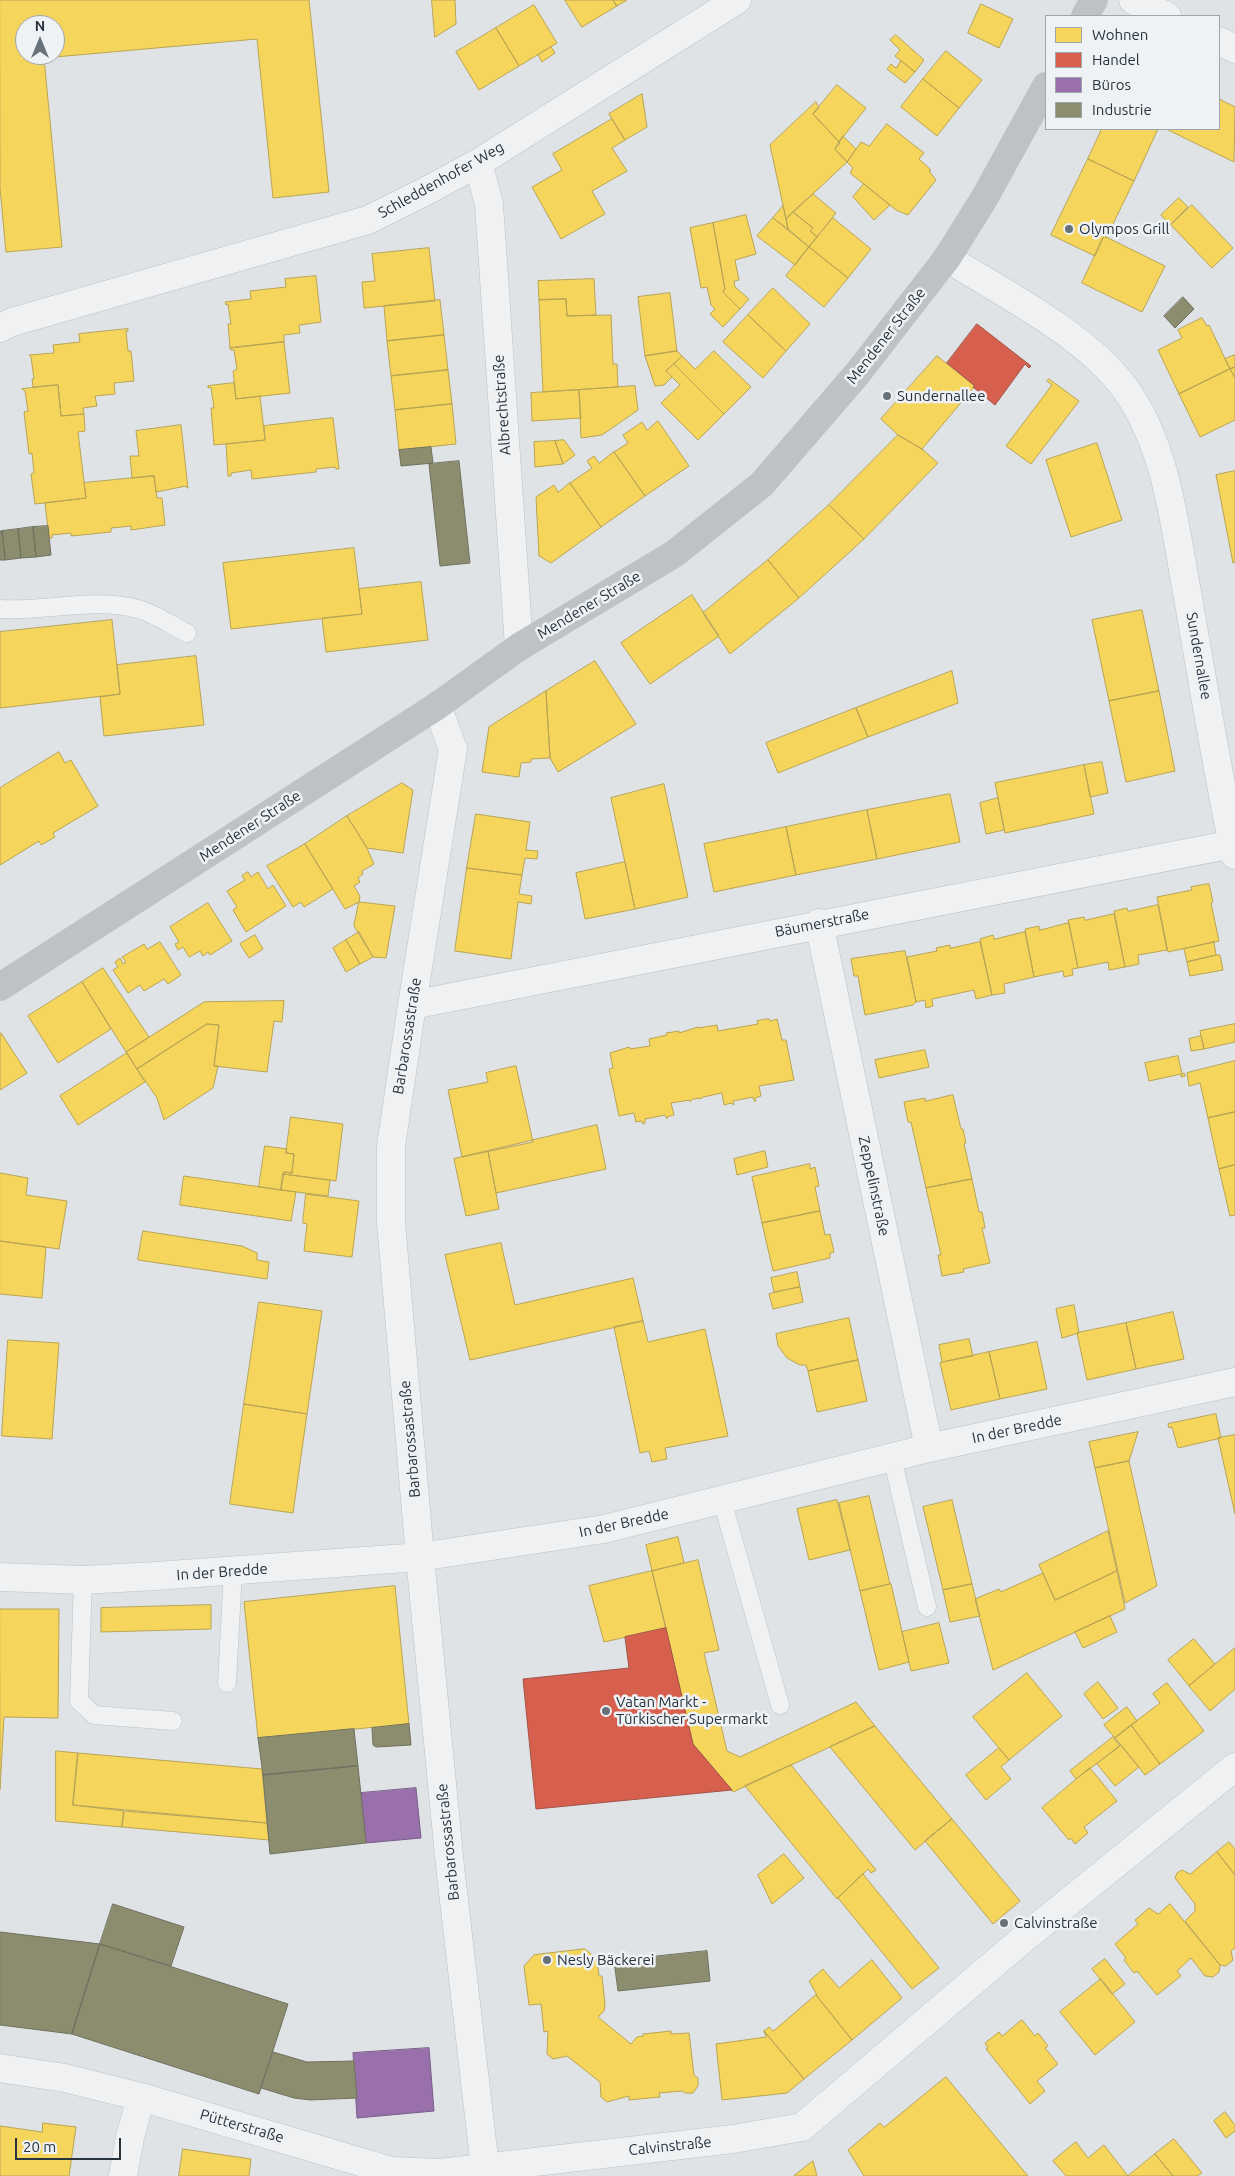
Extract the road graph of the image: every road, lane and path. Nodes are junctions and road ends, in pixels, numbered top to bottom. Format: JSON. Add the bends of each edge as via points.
{"nodes":[{"id":1,"x":738,"y":0,"type":"edge"},
{"id":2,"x":1094,"y":0,"type":"edge"},
{"id":3,"x":1133,"y":0,"type":"edge"},
{"id":4,"x":1086,"y":15,"type":"edge"},
{"id":5,"x":1164,"y":15,"type":"edge"},
{"id":6,"x":1220,"y":42,"type":"edge"},
{"id":7,"x":1235,"y":49,"type":"edge"},
{"id":8,"x":1045,"y":88,"type":"edge"},
{"id":9,"x":478,"y":163,"type":"junction"},
{"id":10,"x":947,"y":258,"type":"junction"},
{"id":11,"x":0,"y":328,"type":"edge"},
{"id":12,"x":0,"y":609,"type":"edge"},
{"id":13,"x":187,"y":633,"type":"dead end"},
{"id":14,"x":519,"y":648,"type":"junction"},
{"id":15,"x":437,"y":706,"type":"junction"},
{"id":16,"x":1234,"y":849,"type":"edge"},
{"id":17,"x":819,"y":924,"type":"junction"},
{"id":18,"x":0,"y":987,"type":"edge"},
{"id":19,"x":412,"y":1005,"type":"junction"},
{"id":20,"x":1235,"y":1382,"type":"edge"},
{"id":21,"x":929,"y":1448,"type":"junction"},
{"id":22,"x":892,"y":1457,"type":"junction"},
{"id":23,"x":722,"y":1500,"type":"junction"},
{"id":24,"x":420,"y":1556,"type":"junction"},
{"id":25,"x":233,"y":1571,"type":"junction"},
{"id":26,"x":0,"y":1577,"type":"edge"},
{"id":27,"x":83,"y":1580,"type":"junction"},
{"id":28,"x":927,"y":1608,"type":"dead end"},
{"id":29,"x":227,"y":1683,"type":"dead end"},
{"id":30,"x":780,"y":1705,"type":"dead end"},
{"id":31,"x":173,"y":1721,"type":"dead end"},
{"id":32,"x":1235,"y":1767,"type":"edge"},
{"id":33,"x":0,"y":2068,"type":"edge"},
{"id":34,"x":141,"y":2097,"type":"junction"},
{"id":35,"x":485,"y":2172,"type":"edge"},
{"id":36,"x":123,"y":2176,"type":"edge"}],
"edges":[{"from":1,"to":9,"type":"street","name":"Schleddenhofer Weg"},
{"from":2,"to":4,"type":"main road"},
{"from":3,"to":5,"type":"street"},
{"from":6,"to":7,"type":"street"},
{"from":8,"to":10,"type":"main road","name":"Mendener Straße"},
{"from":9,"to":11,"type":"street","name":"Schleddenhofer Weg","via":[[368,220],[159,278]]},
{"from":9,"to":14,"type":"street","name":"Albrechtstraße","via":[[489,204]]},
{"from":10,"to":14,"type":"main road","name":"Mendener Straße","via":[[857,374],[762,484],[674,554]]},
{"from":10,"to":16,"type":"street","name":"Sundernallee","via":[[1046,318],[1100,360],[1126,389],[1151,432],[1172,511]]},
{"from":12,"to":13,"type":"lane","via":[[95,603],[140,609]]},
{"from":14,"to":15,"type":"main road","name":"Mendener Straße"},
{"from":15,"to":18,"type":"main road","name":"Mendener Straße"},
{"from":15,"to":19,"type":"street","name":"Barbarossastraße","via":[[453,749]]},
{"from":16,"to":17,"type":"street","name":"Bäumerstraße"},
{"from":17,"to":19,"type":"street","name":"Bäumerstraße"},
{"from":17,"to":21,"type":"street","name":"Zeppelinstraße"},
{"from":19,"to":24,"type":"street","name":"Barbarossastraße","via":[[391,1146],[391,1223]]},
{"from":20,"to":21,"type":"street","name":"In der Bredde"},
{"from":21,"to":22,"type":"street","name":"In der Bredde"},
{"from":22,"to":23,"type":"street","name":"In der Bredde"},
{"from":22,"to":28,"type":"lane"},
{"from":23,"to":24,"type":"street","name":"In der Bredde","via":[[604,1529]]},
{"from":23,"to":30,"type":"lane"},
{"from":24,"to":25,"type":"street","name":"In der Bredde"},
{"from":24,"to":35,"type":"street","name":"Barbarossastraße","via":[[450,1866]]},
{"from":25,"to":27,"type":"street","name":"In der Bredde"},
{"from":25,"to":29,"type":"lane"},
{"from":26,"to":27,"type":"street","name":"In der Bredde"},
{"from":27,"to":31,"type":"lane","via":[[79,1701],[94,1715]]},
{"from":32,"to":35,"type":"street","name":"Calvinstraße","via":[[1029,1934],[802,2127]]},
{"from":33,"to":34,"type":"street","name":"Pütterstraße","via":[[65,2078]]},
{"from":34,"to":35,"type":"street","name":"Pütterstraße","via":[[391,2171]]},
{"from":34,"to":36,"type":"street"}]}
